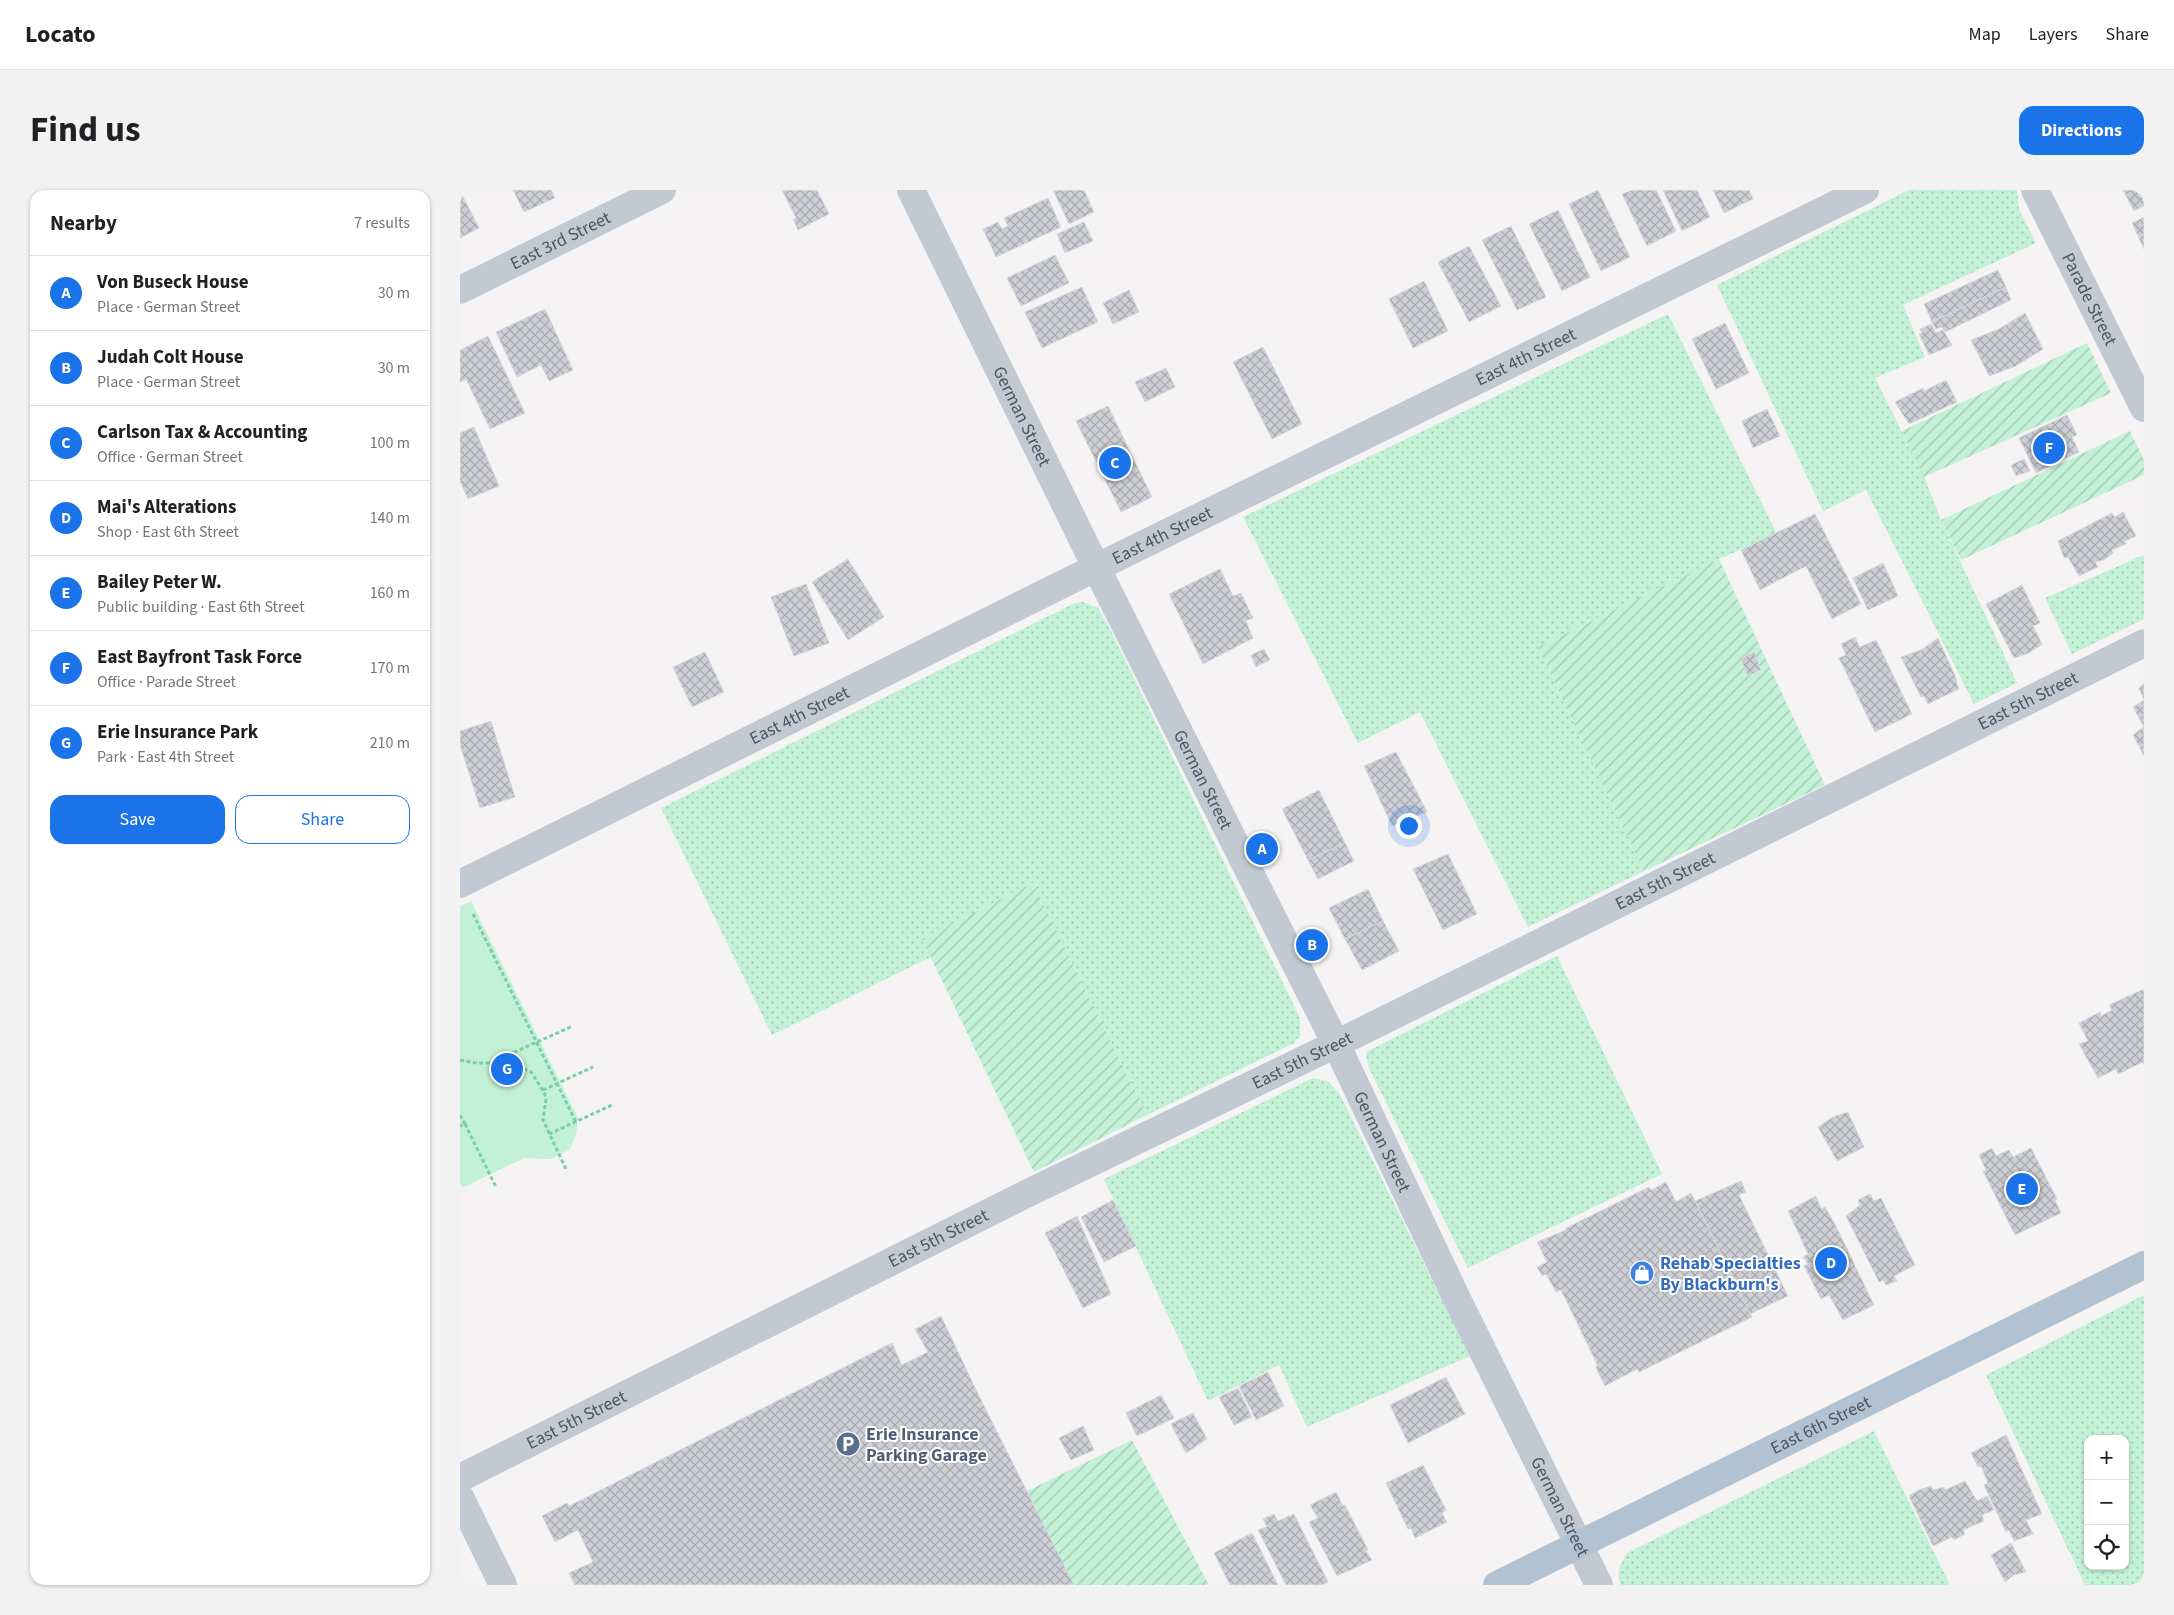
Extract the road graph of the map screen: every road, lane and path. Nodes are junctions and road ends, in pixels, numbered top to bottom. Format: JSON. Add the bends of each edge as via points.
{"nodes":[{"id":1,"x":662,"y":190,"type":"edge"},
{"id":2,"x":910,"y":190,"type":"edge"},
{"id":3,"x":1865,"y":190,"type":"edge"},
{"id":4,"x":2035,"y":190,"type":"edge"},
{"id":5,"x":460,"y":290,"type":"edge"},
{"id":6,"x":2144,"y":408,"type":"edge"},
{"id":7,"x":1096,"y":567,"type":"junction"},
{"id":8,"x":2144,"y":643,"type":"edge"},
{"id":9,"x":460,"y":884,"type":"edge"},
{"id":10,"x":474,"y":914,"type":"dead end"},
{"id":11,"x":573,"y":1026,"type":"dead end"},
{"id":12,"x":536,"y":1042,"type":"junction"},
{"id":13,"x":1336,"y":1044,"type":"junction"},
{"id":14,"x":460,"y":1060,"type":"edge"},
{"id":15,"x":487,"y":1064,"type":"junction"},
{"id":16,"x":593,"y":1067,"type":"dead end"},
{"id":17,"x":558,"y":1083,"type":"junction"},
{"id":18,"x":543,"y":1090,"type":"junction"},
{"id":19,"x":612,"y":1105,"type":"dead end"},
{"id":20,"x":460,"y":1115,"type":"edge"},
{"id":21,"x":576,"y":1122,"type":"junction"},
{"id":22,"x":465,"y":1124,"type":"junction"},
{"id":23,"x":460,"y":1126,"type":"edge"},
{"id":24,"x":550,"y":1134,"type":"junction"},
{"id":25,"x":566,"y":1169,"type":"dead end"},
{"id":26,"x":496,"y":1187,"type":"dead end"},
{"id":27,"x":2144,"y":1265,"type":"edge"},
{"id":28,"x":460,"y":1478,"type":"edge"},
{"id":29,"x":460,"y":1497,"type":"edge"},
{"id":30,"x":1579,"y":1544,"type":"junction"},
{"id":31,"x":504,"y":1585,"type":"edge"},
{"id":32,"x":1498,"y":1585,"type":"edge"},
{"id":33,"x":1599,"y":1585,"type":"edge"}],
"edges":[{"from":1,"to":5,"type":"street","name":"East 3rd Street"},
{"from":2,"to":7,"type":"street","name":"German Street"},
{"from":3,"to":7,"type":"street","name":"East 4th Street"},
{"from":4,"to":6,"type":"street","name":"Parade Street"},
{"from":7,"to":9,"type":"street","name":"East 4th Street"},
{"from":7,"to":13,"type":"street","name":"German Street"},
{"from":8,"to":13,"type":"street","name":"East 5th Street"},
{"from":10,"to":12,"type":"path"},
{"from":11,"to":12,"type":"path"},
{"from":12,"to":15,"type":"path"},
{"from":12,"to":17,"type":"path"},
{"from":13,"to":28,"type":"street","name":"East 5th Street","via":[[1022,1196]]},
{"from":13,"to":30,"type":"street","name":"German Street","via":[[1459,1303]]},
{"from":14,"to":15,"type":"path"},
{"from":15,"to":18,"type":"path","via":[[519,1065],[536,1077]]},
{"from":16,"to":17,"type":"path"},
{"from":17,"to":18,"type":"path"},
{"from":17,"to":21,"type":"path"},
{"from":18,"to":24,"type":"path","via":[[546,1099],[543,1120]]},
{"from":19,"to":21,"type":"path"},
{"from":20,"to":22,"type":"path"},
{"from":21,"to":24,"type":"path"},
{"from":22,"to":23,"type":"path"},
{"from":22,"to":26,"type":"path"},
{"from":24,"to":25,"type":"path"},
{"from":27,"to":30,"type":"main road","name":"East 6th Street"},
{"from":29,"to":31,"type":"street"},
{"from":30,"to":32,"type":"main road","name":"East 6th Street"},
{"from":30,"to":33,"type":"street","name":"German Street"}]}
